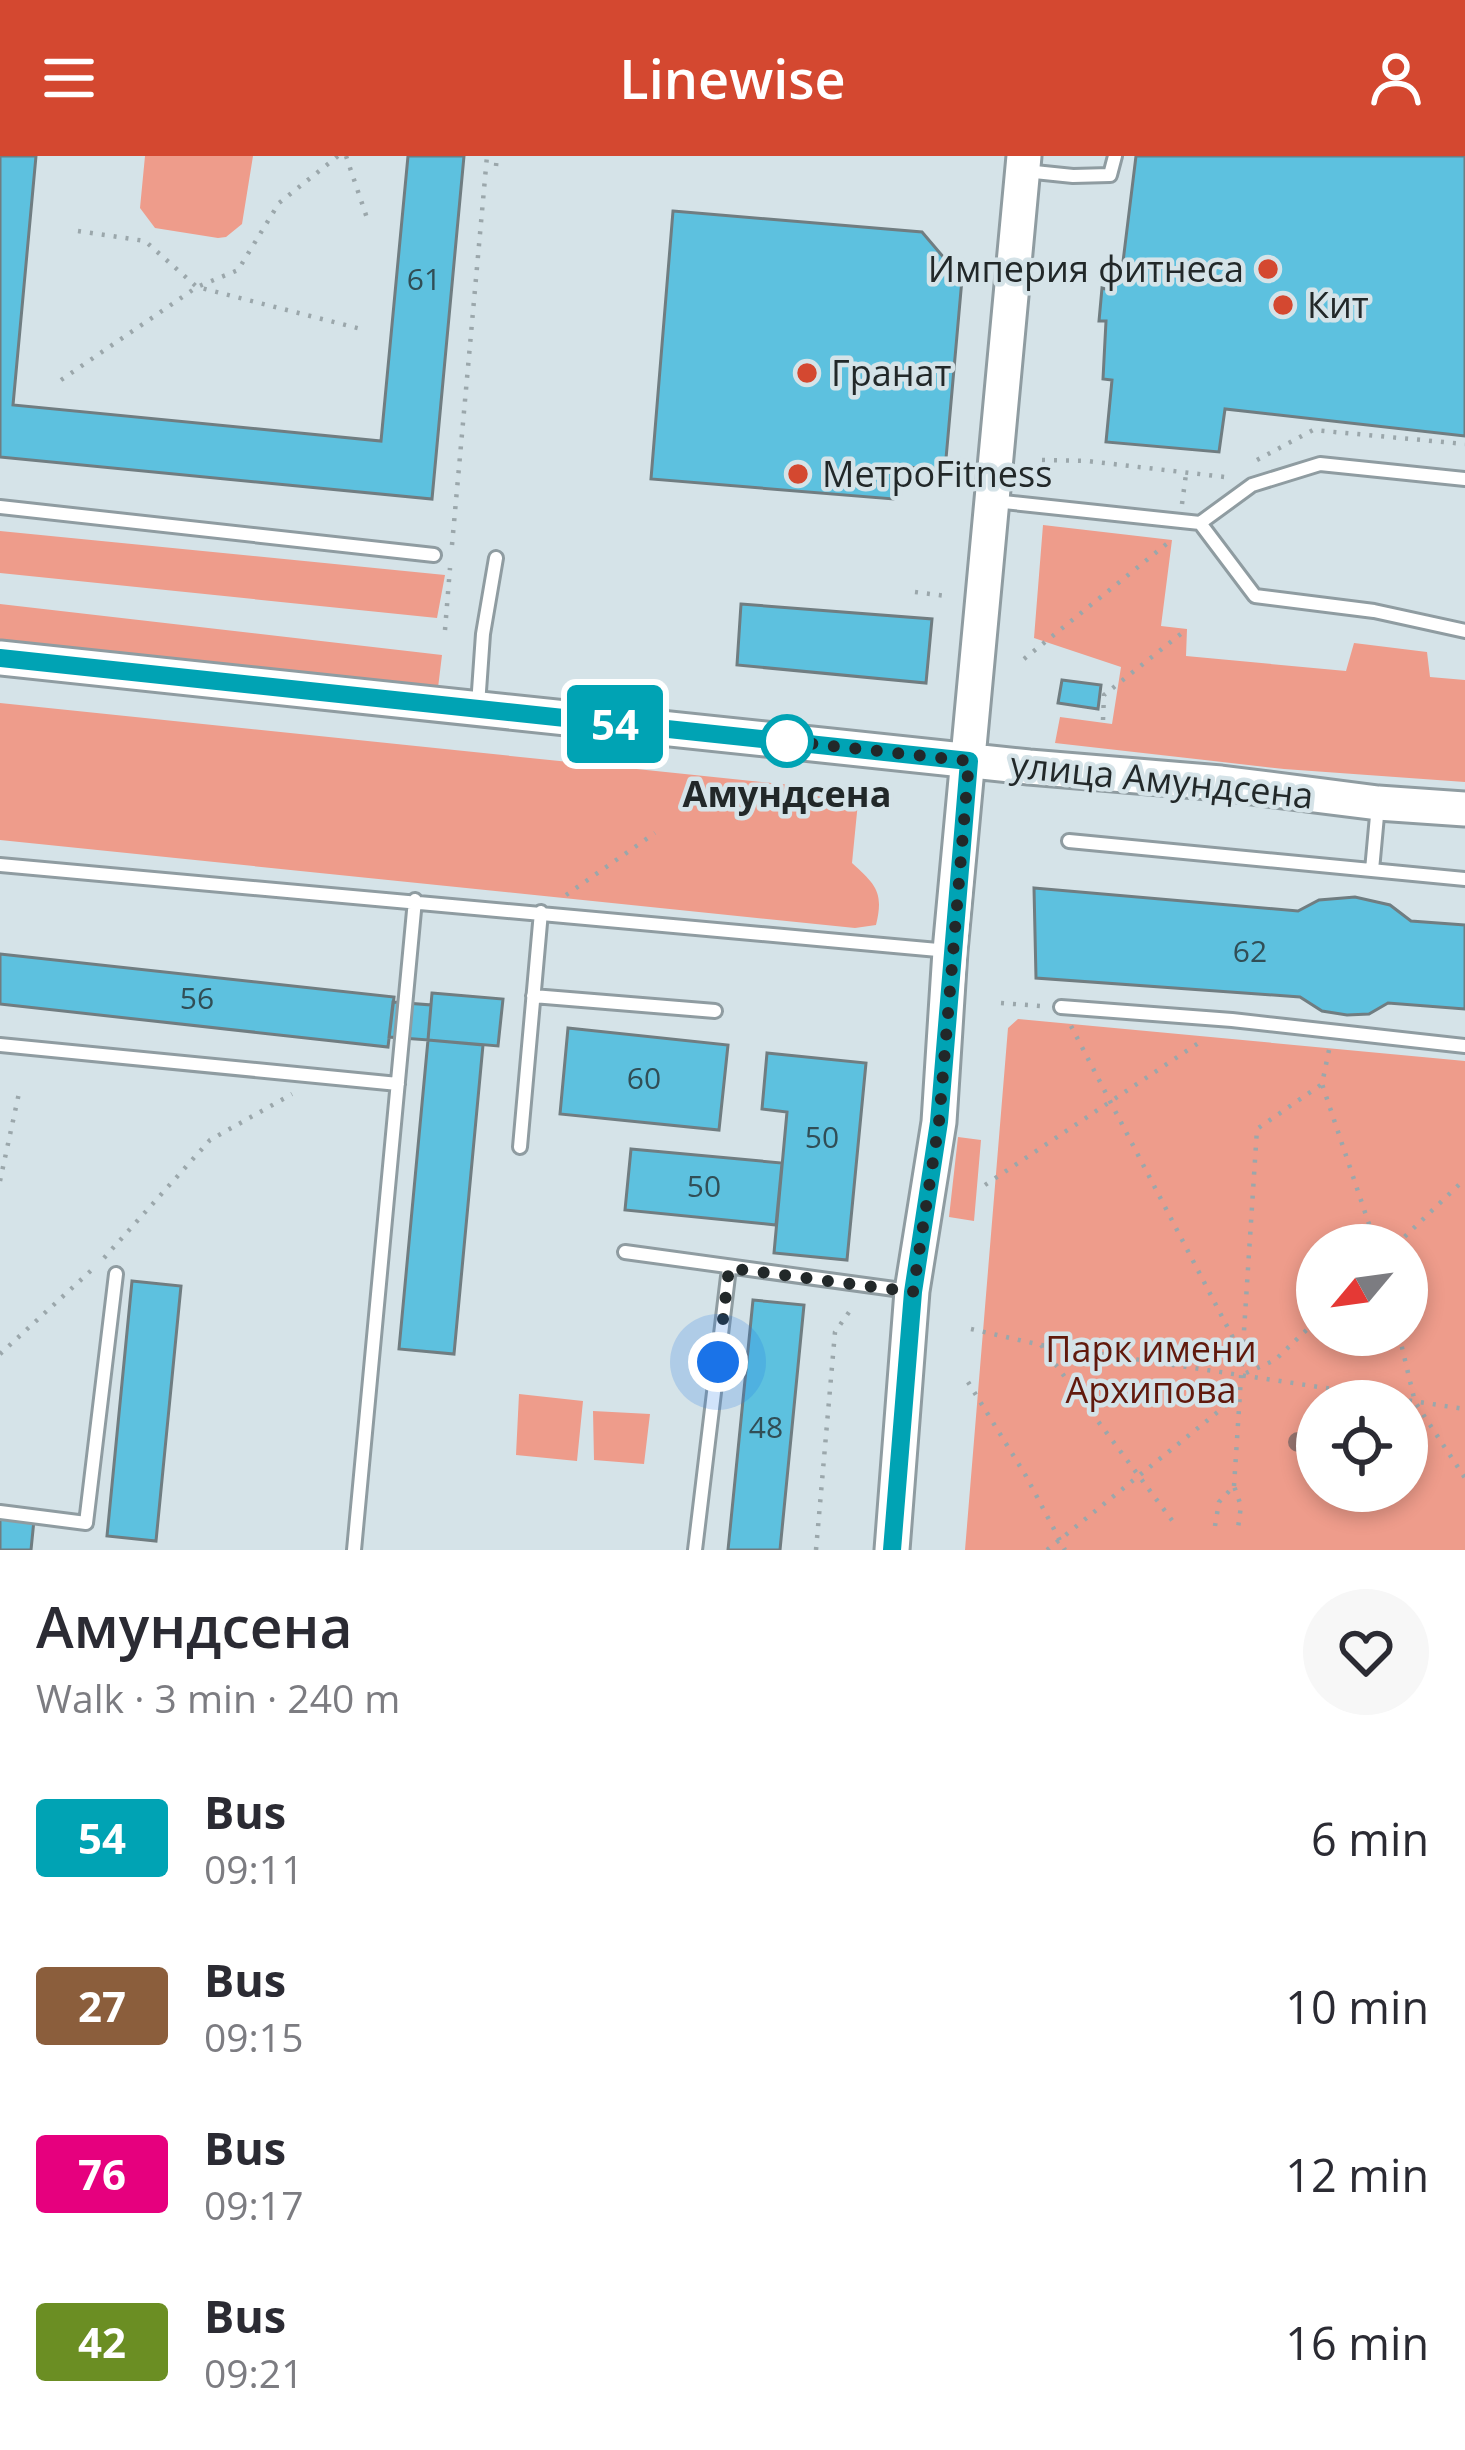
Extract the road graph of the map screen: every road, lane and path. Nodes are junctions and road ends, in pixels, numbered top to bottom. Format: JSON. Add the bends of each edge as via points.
{"nodes":[{"id":1,"x":342,"y":156,"type":"edge"},
{"id":2,"x":487,"y":156,"type":"edge"},
{"id":3,"x":497,"y":156,"type":"edge"},
{"id":4,"x":1114,"y":156,"type":"edge"},
{"id":5,"x":1024,"y":163,"type":"edge"},
{"id":6,"x":496,"y":166,"type":"dead end"},
{"id":7,"x":368,"y":221,"type":"dead end"},
{"id":8,"x":78,"y":231,"type":"dead end"},
{"id":9,"x":197,"y":287,"type":"junction"},
{"id":10,"x":361,"y":329,"type":"dead end"},
{"id":11,"x":62,"y":380,"type":"dead end"},
{"id":12,"x":1465,"y":444,"type":"edge"},
{"id":13,"x":1042,"y":460,"type":"dead end"},
{"id":14,"x":1186,"y":472,"type":"junction"},
{"id":15,"x":1465,"y":478,"type":"edge"},
{"id":16,"x":994,"y":501,"type":"junction"},
{"id":17,"x":0,"y":507,"type":"edge"},
{"id":18,"x":1180,"y":520,"type":"junction"},
{"id":19,"x":1200,"y":524,"type":"junction"},
{"id":20,"x":434,"y":555,"type":"dead end"},
{"id":21,"x":496,"y":558,"type":"dead end"},
{"id":22,"x":915,"y":592,"type":"dead end"},
{"id":23,"x":946,"y":596,"type":"dead end"},
{"id":24,"x":1187,"y":629,"type":"dead end"},
{"id":25,"x":445,"y":630,"type":"dead end"},
{"id":26,"x":1465,"y":631,"type":"edge"},
{"id":27,"x":0,"y":658,"type":"edge"},
{"id":28,"x":1024,"y":659,"type":"dead end"},
{"id":29,"x":478,"y":710,"type":"junction"},
{"id":30,"x":1103,"y":720,"type":"dead end"},
{"id":31,"x":969,"y":761,"type":"junction"},
{"id":32,"x":1378,"y":803,"type":"junction"},
{"id":33,"x":1465,"y":808,"type":"edge"},
{"id":34,"x":655,"y":833,"type":"dead end"},
{"id":35,"x":1070,"y":841,"type":"dead end"},
{"id":36,"x":0,"y":865,"type":"edge"},
{"id":37,"x":1372,"y":870,"type":"junction"},
{"id":38,"x":1465,"y":880,"type":"edge"},
{"id":39,"x":415,"y":900,"type":"junction"},
{"id":40,"x":541,"y":912,"type":"junction"},
{"id":41,"x":950,"y":951,"type":"junction"},
{"id":42,"x":533,"y":996,"type":"junction"},
{"id":43,"x":1001,"y":1004,"type":"dead end"},
{"id":44,"x":1061,"y":1007,"type":"joint"},
{"id":45,"x":715,"y":1011,"type":"dead end"},
{"id":46,"x":1232,"y":1020,"type":"junction"},
{"id":47,"x":1072,"y":1029,"type":"dead end"},
{"id":48,"x":1334,"y":1032,"type":"junction"},
{"id":49,"x":0,"y":1045,"type":"edge"},
{"id":50,"x":1465,"y":1046,"type":"edge"},
{"id":51,"x":323,"y":1077,"type":"junction"},
{"id":52,"x":398,"y":1084,"type":"junction"},
{"id":53,"x":1322,"y":1084,"type":"junction"},
{"id":54,"x":19,"y":1093,"type":"dead end"},
{"id":55,"x":1112,"y":1102,"type":"junction"},
{"id":56,"x":520,"y":1148,"type":"dead end"},
{"id":57,"x":1465,"y":1179,"type":"edge"},
{"id":58,"x":0,"y":1181,"type":"edge"},
{"id":59,"x":985,"y":1185,"type":"dead end"},
{"id":60,"x":1369,"y":1224,"type":"edge"},
{"id":61,"x":1418,"y":1224,"type":"edge"},
{"id":62,"x":625,"y":1252,"type":"dead end"},
{"id":63,"x":729,"y":1268,"type":"junction"},
{"id":64,"x":116,"y":1274,"type":"dead end"},
{"id":65,"x":867,"y":1286,"type":"junction"},
{"id":66,"x":913,"y":1292,"type":"junction"},
{"id":67,"x":971,"y":1330,"type":"dead end"},
{"id":68,"x":1296,"y":1340,"type":"edge"},
{"id":69,"x":1041,"y":1345,"type":"junction"},
{"id":70,"x":0,"y":1354,"type":"edge"},
{"id":71,"x":1243,"y":1357,"type":"junction"},
{"id":72,"x":1241,"y":1375,"type":"junction"},
{"id":73,"x":968,"y":1382,"type":"dead end"},
{"id":74,"x":1296,"y":1384,"type":"edge"},
{"id":75,"x":1240,"y":1394,"type":"junction"},
{"id":76,"x":1428,"y":1404,"type":"edge"},
{"id":77,"x":1465,"y":1409,"type":"edge"},
{"id":78,"x":1428,"y":1423,"type":"edge"},
{"id":79,"x":1140,"y":1475,"type":"junction"},
{"id":80,"x":1465,"y":1478,"type":"edge"},
{"id":81,"x":1234,"y":1486,"type":"junction"},
{"id":82,"x":0,"y":1512,"type":"edge"},
{"id":83,"x":1215,"y":1526,"type":"dead end"},
{"id":84,"x":1178,"y":1527,"type":"dead end"},
{"id":85,"x":1238,"y":1528,"type":"dead end"},
{"id":86,"x":1060,"y":1540,"type":"junction"},
{"id":87,"x":354,"y":1550,"type":"edge"},
{"id":88,"x":695,"y":1550,"type":"edge"},
{"id":89,"x":816,"y":1550,"type":"edge"},
{"id":90,"x":892,"y":1550,"type":"edge"},
{"id":91,"x":1047,"y":1550,"type":"edge"},
{"id":92,"x":1065,"y":1550,"type":"edge"}],
"edges":[{"from":1,"to":7,"type":"path"},
{"from":1,"to":9,"type":"path","via":[[279,203],[238,269]]},
{"from":2,"to":25,"type":"path"},
{"from":3,"to":6,"type":"path"},
{"from":4,"to":5,"type":"lane","via":[[1110,175],[1073,176]]},
{"from":5,"to":16,"type":"main road"},
{"from":8,"to":9,"type":"path","via":[[145,241]]},
{"from":9,"to":10,"type":"path"},
{"from":9,"to":11,"type":"path"},
{"from":12,"to":14,"type":"path","via":[[1313,430],[1224,477]]},
{"from":13,"to":14,"type":"path"},
{"from":14,"to":18,"type":"path"},
{"from":15,"to":19,"type":"lane","via":[[1320,464],[1252,485]]},
{"from":16,"to":18,"type":"lane"},
{"from":16,"to":31,"type":"main road"},
{"from":17,"to":20,"type":"lane"},
{"from":18,"to":19,"type":"lane"},
{"from":18,"to":28,"type":"path","via":[[1176,536]]},
{"from":19,"to":26,"type":"lane","via":[[1255,596]]},
{"from":21,"to":29,"type":"lane"},
{"from":22,"to":23,"type":"path"},
{"from":24,"to":30,"type":"path","via":[[1104,695]]},
{"from":27,"to":29,"type":"main road","name":"улица Амундсена"},
{"from":29,"to":31,"type":"main road","name":"улица Амундсена"},
{"from":31,"to":32,"type":"main road","name":"улица Амундсена"},
{"from":31,"to":41,"type":"main road"},
{"from":32,"to":33,"type":"main road","name":"улица Амундсена"},
{"from":32,"to":37,"type":"lane"},
{"from":34,"to":40,"type":"path"},
{"from":35,"to":37,"type":"lane"},
{"from":36,"to":39,"type":"lane"},
{"from":37,"to":38,"type":"lane"},
{"from":39,"to":40,"type":"lane"},
{"from":39,"to":52,"type":"lane"},
{"from":40,"to":41,"type":"lane"},
{"from":40,"to":42,"type":"lane"},
{"from":41,"to":66,"type":"main road","via":[[939,1122]]},
{"from":42,"to":45,"type":"lane"},
{"from":42,"to":56,"type":"lane"},
{"from":43,"to":44,"type":"path"},
{"from":44,"to":46,"type":"lane"},
{"from":46,"to":48,"type":"lane"},
{"from":46,"to":55,"type":"path"},
{"from":47,"to":55,"type":"path"},
{"from":48,"to":50,"type":"lane"},
{"from":48,"to":53,"type":"path"},
{"from":49,"to":51,"type":"lane"},
{"from":51,"to":52,"type":"lane"},
{"from":51,"to":70,"type":"path","via":[[210,1140],[61,1301]]},
{"from":52,"to":87,"type":"lane"},
{"from":53,"to":60,"type":"path"},
{"from":53,"to":71,"type":"path","via":[[1257,1129]]},
{"from":54,"to":58,"type":"path"},
{"from":55,"to":59,"type":"path"},
{"from":55,"to":71,"type":"path"},
{"from":57,"to":61,"type":"path"},
{"from":62,"to":63,"type":"lane"},
{"from":63,"to":65,"type":"lane"},
{"from":63,"to":88,"type":"lane"},
{"from":64,"to":82,"type":"lane","via":[[86,1523]]},
{"from":65,"to":66,"type":"lane"},
{"from":65,"to":89,"type":"path","via":[[835,1332]]},
{"from":66,"to":90,"type":"main road"},
{"from":67,"to":69,"type":"path"},
{"from":68,"to":72,"type":"path"},
{"from":69,"to":72,"type":"path"},
{"from":69,"to":79,"type":"path"},
{"from":71,"to":72,"type":"path"},
{"from":72,"to":74,"type":"path"},
{"from":72,"to":75,"type":"path"},
{"from":73,"to":86,"type":"path"},
{"from":75,"to":79,"type":"path"},
{"from":75,"to":81,"type":"path"},
{"from":76,"to":77,"type":"path"},
{"from":78,"to":80,"type":"path"},
{"from":79,"to":84,"type":"path"},
{"from":79,"to":86,"type":"path"},
{"from":81,"to":83,"type":"path","via":[[1219,1502]]},
{"from":81,"to":85,"type":"path"},
{"from":86,"to":91,"type":"path"},
{"from":86,"to":92,"type":"path"}]}
